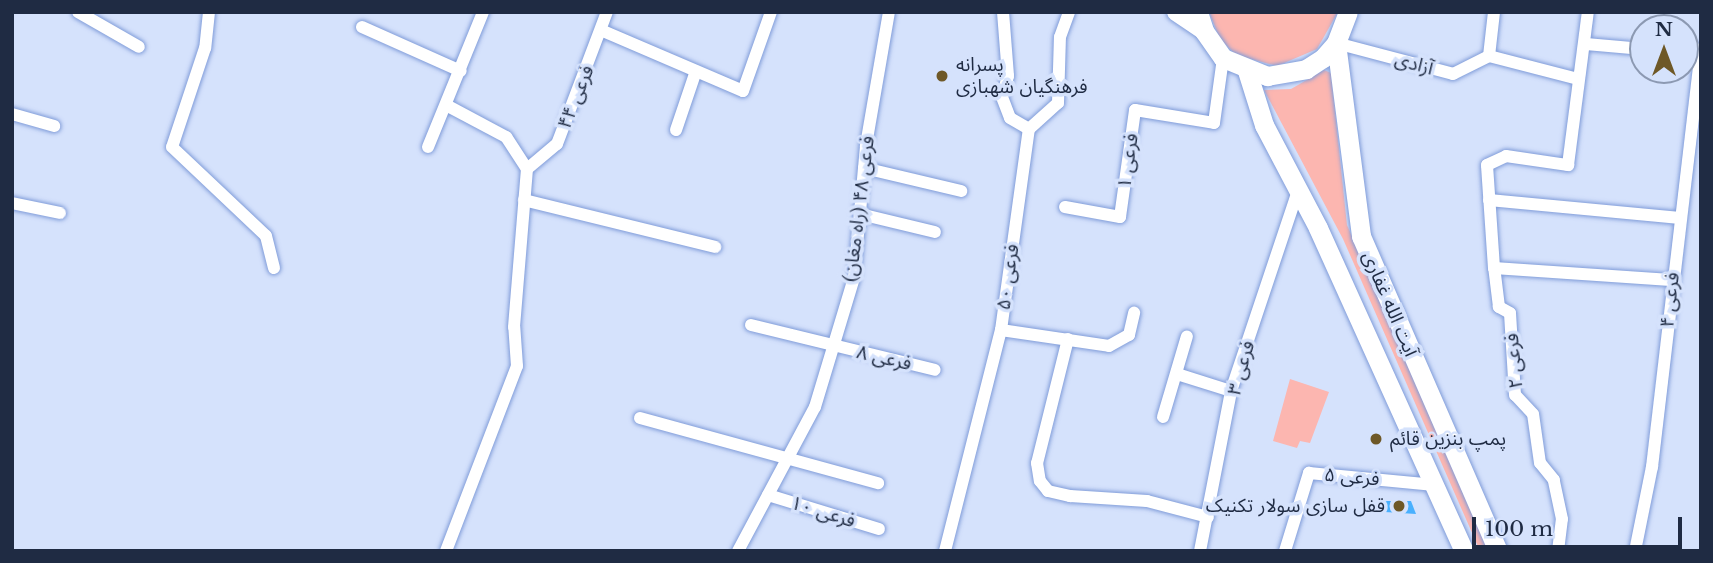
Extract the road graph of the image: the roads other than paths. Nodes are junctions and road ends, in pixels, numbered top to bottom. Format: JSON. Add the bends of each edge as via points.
{"nodes":[{"id":1,"x":78,"y":12,"type":"edge"},
{"id":2,"x":209,"y":12,"type":"edge"},
{"id":3,"x":483,"y":12,"type":"edge"},
{"id":4,"x":607,"y":12,"type":"edge"},
{"id":5,"x":771,"y":12,"type":"edge"},
{"id":6,"x":889,"y":12,"type":"edge"},
{"id":7,"x":1003,"y":12,"type":"edge"},
{"id":8,"x":1069,"y":12,"type":"edge"},
{"id":9,"x":1176,"y":12,"type":"edge"},
{"id":10,"x":1348,"y":12,"type":"edge"},
{"id":11,"x":1494,"y":12,"type":"edge"},
{"id":12,"x":1588,"y":12,"type":"edge"},
{"id":13,"x":1201,"y":22,"type":"edge"},
{"id":14,"x":362,"y":27,"type":"dead end"},
{"id":15,"x":603,"y":31,"type":"junction"},
{"id":16,"x":1336,"y":43,"type":"junction"},
{"id":17,"x":1586,"y":44,"type":"junction"},
{"id":18,"x":139,"y":47,"type":"dead end"},
{"id":19,"x":1629,"y":48,"type":"edge"},
{"id":20,"x":1701,"y":49,"type":"edge"},
{"id":21,"x":1489,"y":57,"type":"junction"},
{"id":22,"x":1223,"y":58,"type":"junction"},
{"id":23,"x":461,"y":71,"type":"junction"},
{"id":24,"x":696,"y":71,"type":"junction"},
{"id":25,"x":1247,"y":71,"type":"junction"},
{"id":26,"x":1578,"y":79,"type":"junction"},
{"id":27,"x":448,"y":106,"type":"junction"},
{"id":28,"x":12,"y":114,"type":"edge"},
{"id":29,"x":54,"y":126,"type":"dead end"},
{"id":30,"x":1029,"y":129,"type":"junction"},
{"id":31,"x":676,"y":130,"type":"dead end"},
{"id":32,"x":428,"y":147,"type":"dead end"},
{"id":33,"x":863,"y":168,"type":"junction"},
{"id":34,"x":527,"y":169,"type":"junction"},
{"id":35,"x":961,"y":191,"type":"dead end"},
{"id":36,"x":1298,"y":191,"type":"junction"},
{"id":37,"x":524,"y":200,"type":"junction"},
{"id":38,"x":1489,"y":200,"type":"junction"},
{"id":39,"x":12,"y":203,"type":"edge"},
{"id":40,"x":1065,"y":207,"type":"dead end"},
{"id":41,"x":60,"y":213,"type":"dead end"},
{"id":42,"x":860,"y":214,"type":"junction"},
{"id":43,"x":1680,"y":218,"type":"junction"},
{"id":44,"x":935,"y":232,"type":"dead end"},
{"id":45,"x":715,"y":247,"type":"dead end"},
{"id":46,"x":274,"y":268,"type":"dead end"},
{"id":47,"x":1494,"y":268,"type":"junction"},
{"id":48,"x":1671,"y":280,"type":"junction"},
{"id":49,"x":1134,"y":313,"type":"dead end"},
{"id":50,"x":751,"y":325,"type":"dead end"},
{"id":51,"x":1001,"y":330,"type":"junction"},
{"id":52,"x":1187,"y":336,"type":"dead end"},
{"id":53,"x":1068,"y":339,"type":"junction"},
{"id":54,"x":833,"y":347,"type":"junction"},
{"id":55,"x":935,"y":370,"type":"dead end"},
{"id":56,"x":1177,"y":374,"type":"junction"},
{"id":57,"x":1231,"y":391,"type":"junction"},
{"id":58,"x":1163,"y":417,"type":"dead end"},
{"id":59,"x":640,"y":418,"type":"dead end"},
{"id":60,"x":789,"y":455,"type":"junction"},
{"id":61,"x":878,"y":483,"type":"dead end"},
{"id":62,"x":1434,"y":485,"type":"junction"},
{"id":63,"x":768,"y":495,"type":"junction"},
{"id":64,"x":1208,"y":517,"type":"junction"},
{"id":65,"x":878,"y":529,"type":"dead end"},
{"id":66,"x":446,"y":551,"type":"edge"},
{"id":67,"x":738,"y":551,"type":"edge"},
{"id":68,"x":945,"y":551,"type":"edge"},
{"id":69,"x":1200,"y":551,"type":"edge"},
{"id":70,"x":1285,"y":551,"type":"edge"},
{"id":71,"x":1464,"y":551,"type":"edge"},
{"id":72,"x":1498,"y":551,"type":"edge"},
{"id":73,"x":1558,"y":551,"type":"edge"},
{"id":74,"x":1635,"y":551,"type":"edge"}],
"edges":[{"from":1,"to":18,"type":"street"},
{"from":2,"to":46,"type":"street","via":[[205,48],[172,147],[266,236]]},
{"from":3,"to":23,"type":"street"},
{"from":4,"to":15,"type":"street","name":"فرعی ۴۴"},
{"from":5,"to":24,"type":"street","via":[[743,91]]},
{"from":6,"to":33,"type":"street","name":"فرعی ۴۸ (راه مغان)"},
{"from":7,"to":30,"type":"street","via":[[1008,76],[1002,97],[1010,118]]},
{"from":8,"to":30,"type":"street","via":[[1060,37],[1058,103]]},
{"from":9,"to":13,"type":"main road"},
{"from":10,"to":16,"type":"main road"},
{"from":11,"to":21,"type":"street"},
{"from":12,"to":17,"type":"street"},
{"from":13,"to":22,"type":"main road"},
{"from":14,"to":23,"type":"street"},
{"from":15,"to":24,"type":"street"},
{"from":15,"to":34,"type":"street","name":"فرعی ۴۴","via":[[557,144]]},
{"from":16,"to":21,"type":"street","name":"آزادی","via":[[1453,74]]},
{"from":16,"to":25,"type":"main road","via":[[1306,69],[1267,76]]},
{"from":16,"to":72,"type":"main road","name":"آیت الله غفاری","via":[[1361,236]]},
{"from":17,"to":19,"type":"street"},
{"from":17,"to":26,"type":"street"},
{"from":20,"to":43,"type":"street","name":"فرعی ۴"},
{"from":21,"to":26,"type":"street"},
{"from":22,"to":25,"type":"main road"},
{"from":22,"to":40,"type":"street","name":"فرعی ۱","via":[[1214,123],[1135,110],[1121,217]]},
{"from":23,"to":27,"type":"street"},
{"from":24,"to":31,"type":"street"},
{"from":25,"to":36,"type":"main road","name":"آیت الله غفاری","via":[[1264,125]]},
{"from":26,"to":38,"type":"street","name":"فرعی ۲","via":[[1568,165],[1506,156],[1487,165]]},
{"from":27,"to":32,"type":"street"},
{"from":27,"to":34,"type":"street","via":[[506,137]]},
{"from":28,"to":29,"type":"street"},
{"from":30,"to":51,"type":"street","name":"فرعی ۵۰"},
{"from":33,"to":35,"type":"street"},
{"from":33,"to":42,"type":"street","name":"فرعی ۴۸ (راه مغان)"},
{"from":34,"to":37,"type":"street"},
{"from":36,"to":57,"type":"street","name":"فرعی ۳"},
{"from":36,"to":62,"type":"main road","name":"آیت الله غفاری"},
{"from":37,"to":45,"type":"street"},
{"from":37,"to":66,"type":"street","via":[[514,327],[517,366]]},
{"from":38,"to":43,"type":"street"},
{"from":38,"to":47,"type":"street","name":"فرعی ۲"},
{"from":39,"to":41,"type":"street"},
{"from":42,"to":44,"type":"street"},
{"from":42,"to":54,"type":"street","name":"فرعی ۴۸ (راه مغان)","via":[[854,278]]},
{"from":43,"to":48,"type":"street","name":"فرعی ۴"},
{"from":47,"to":48,"type":"street"},
{"from":47,"to":73,"type":"street","name":"فرعی ۲","via":[[1499,307],[1510,313],[1515,395],[1533,414],[1540,463],[1554,480],[1562,519]]},
{"from":48,"to":74,"type":"street","name":"فرعی ۴","via":[[1652,467]]},
{"from":49,"to":53,"type":"street","via":[[1122,342],[1109,346]]},
{"from":50,"to":54,"type":"street"},
{"from":51,"to":53,"type":"street"},
{"from":51,"to":68,"type":"street","name":"فرعی ۵۰"},
{"from":52,"to":56,"type":"street"},
{"from":53,"to":64,"type":"street","via":[[1037,463],[1040,481],[1048,491],[1070,496],[1147,501]]},
{"from":54,"to":55,"type":"street","name":"فرعی ۸"},
{"from":54,"to":60,"type":"street","name":"فرعی ۴۸ (راه مغان)","via":[[815,407]]},
{"from":56,"to":57,"type":"street"},
{"from":56,"to":58,"type":"street"},
{"from":57,"to":64,"type":"street","name":"فرعی ۳"},
{"from":59,"to":60,"type":"street"},
{"from":60,"to":61,"type":"street"},
{"from":60,"to":63,"type":"street","name":"فرعی ۴۸ (راه مغان)"},
{"from":62,"to":70,"type":"street","name":"فرعی ۵","via":[[1309,473]]},
{"from":62,"to":71,"type":"main road","name":"آیت الله غفاری"},
{"from":63,"to":65,"type":"street","name":"فرعی ۱۰"},
{"from":63,"to":67,"type":"street","name":"فرعی ۴۸ (راه مغان)"},
{"from":64,"to":69,"type":"street","name":"فرعی ۳"}]}
